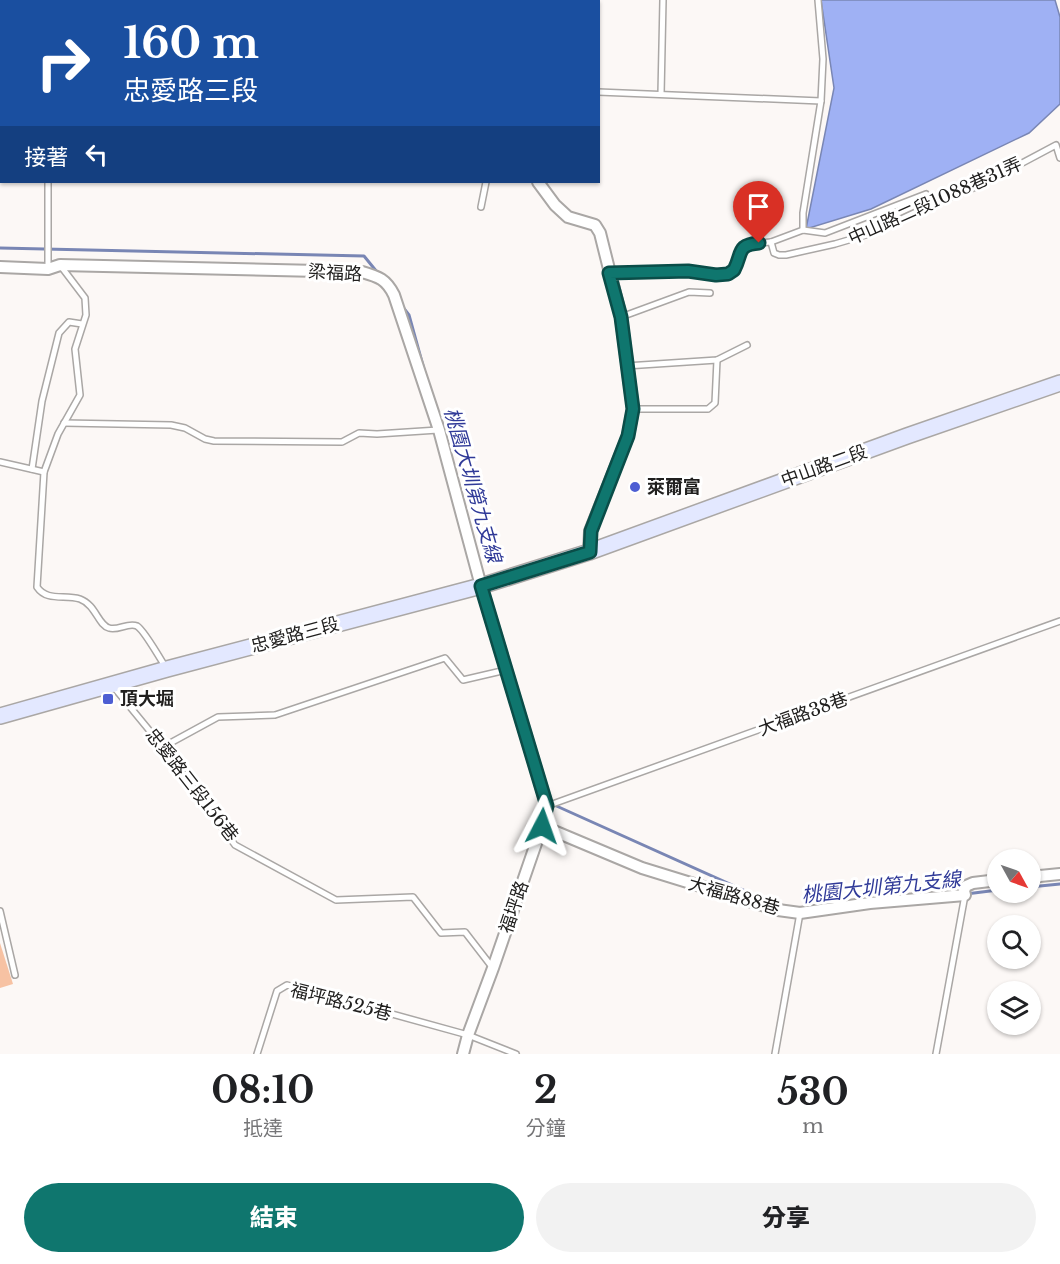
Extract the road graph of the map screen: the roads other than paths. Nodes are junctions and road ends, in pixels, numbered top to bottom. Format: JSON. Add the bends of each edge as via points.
{"nodes":[{"id":1,"x":663,"y":0,"type":"edge"},
{"id":2,"x":818,"y":0,"type":"edge"},
{"id":3,"x":600,"y":92,"type":"edge"},
{"id":4,"x":661,"y":94,"type":"junction"},
{"id":5,"x":821,"y":101,"type":"junction"},
{"id":6,"x":1060,"y":158,"type":"edge"},
{"id":7,"x":48,"y":183,"type":"edge"},
{"id":8,"x":486,"y":183,"type":"edge"},
{"id":9,"x":539,"y":183,"type":"edge"},
{"id":10,"x":926,"y":194,"type":"dead end"},
{"id":11,"x":481,"y":207,"type":"dead end"},
{"id":12,"x":803,"y":230,"type":"junction"},
{"id":13,"x":771,"y":242,"type":"junction"},
{"id":14,"x":60,"y":265,"type":"junction"},
{"id":15,"x":0,"y":267,"type":"edge"},
{"id":16,"x":48,"y":269,"type":"junction"},
{"id":17,"x":609,"y":273,"type":"junction"},
{"id":18,"x":710,"y":294,"type":"dead end"},
{"id":19,"x":621,"y":317,"type":"junction"},
{"id":20,"x":82,"y":324,"type":"junction"},
{"id":21,"x":747,"y":345,"type":"dead end"},
{"id":22,"x":717,"y":360,"type":"junction"},
{"id":23,"x":626,"y":366,"type":"junction"},
{"id":24,"x":1060,"y":383,"type":"edge"},
{"id":25,"x":633,"y":409,"type":"junction"},
{"id":26,"x":64,"y":423,"type":"junction"},
{"id":27,"x":439,"y":430,"type":"junction"},
{"id":28,"x":0,"y":462,"type":"edge"},
{"id":29,"x":32,"y":469,"type":"junction"},
{"id":30,"x":44,"y":472,"type":"junction"},
{"id":31,"x":590,"y":552,"type":"junction"},
{"id":32,"x":484,"y":585,"type":"junction"},
{"id":33,"x":1060,"y":621,"type":"edge"},
{"id":34,"x":167,"y":669,"type":"junction"},
{"id":35,"x":506,"y":670,"type":"junction"},
{"id":36,"x":112,"y":685,"type":"junction"},
{"id":37,"x":0,"y":716,"type":"edge"},
{"id":38,"x":163,"y":747,"type":"junction"},
{"id":39,"x":547,"y":806,"type":"junction"},
{"id":40,"x":542,"y":826,"type":"junction"},
{"id":41,"x":1060,"y":874,"type":"edge"},
{"id":42,"x":1041,"y":876,"type":"edge"},
{"id":43,"x":987,"y":881,"type":"edge"},
{"id":44,"x":965,"y":895,"type":"junction"},
{"id":45,"x":0,"y":911,"type":"edge"},
{"id":46,"x":800,"y":912,"type":"junction"},
{"id":47,"x":494,"y":968,"type":"junction"},
{"id":48,"x":15,"y":975,"type":"dead end"},
{"id":49,"x":468,"y":1035,"type":"junction"},
{"id":50,"x":257,"y":1054,"type":"edge"},
{"id":51,"x":463,"y":1054,"type":"edge"},
{"id":52,"x":516,"y":1054,"type":"edge"},
{"id":53,"x":775,"y":1054,"type":"edge"},
{"id":54,"x":936,"y":1054,"type":"edge"}],
"edges":[{"from":1,"to":4,"type":"lane"},
{"from":2,"to":5,"type":"lane","via":[[823,59]]},
{"from":3,"to":4,"type":"lane"},
{"from":4,"to":5,"type":"lane"},
{"from":5,"to":12,"type":"lane"},
{"from":6,"to":13,"type":"lane","name":"中山路二段1088巷31弄","via":[[1056,145],[981,185],[869,234],[835,244],[779,255],[774,253]]},
{"from":7,"to":16,"type":"lane"},
{"from":8,"to":11,"type":"lane"},
{"from":9,"to":17,"type":"street","via":[[568,217],[596,225]]},
{"from":10,"to":12,"type":"lane","via":[[825,233]]},
{"from":12,"to":13,"type":"lane"},
{"from":13,"to":17,"type":"lane","via":[[747,244],[728,274]]},
{"from":14,"to":16,"type":"street","name":"梁福路"},
{"from":14,"to":20,"type":"lane","via":[[85,298]]},
{"from":14,"to":27,"type":"street","name":"梁福路","via":[[362,272],[378,276],[394,296]]},
{"from":15,"to":16,"type":"street","name":"梁福路"},
{"from":17,"to":19,"type":"street"},
{"from":18,"to":19,"type":"lane","via":[[689,292]]},
{"from":19,"to":23,"type":"street"},
{"from":20,"to":26,"type":"lane","via":[[75,349],[80,395]]},
{"from":20,"to":29,"type":"lane","via":[[69,322],[58,338],[42,401]]},
{"from":21,"to":22,"type":"lane"},
{"from":22,"to":23,"type":"lane"},
{"from":22,"to":25,"type":"lane","via":[[715,403],[708,409]]},
{"from":23,"to":25,"type":"street"},
{"from":24,"to":31,"type":"main road","name":"中山路二段"},
{"from":25,"to":31,"type":"street","via":[[628,436],[591,531]]},
{"from":26,"to":27,"type":"lane","via":[[171,425],[214,441],[342,442],[359,433]]},
{"from":26,"to":30,"type":"lane"},
{"from":27,"to":32,"type":"street","name":"梁福路"},
{"from":28,"to":29,"type":"lane"},
{"from":29,"to":30,"type":"lane"},
{"from":30,"to":34,"type":"lane","via":[[37,587],[50,597],[78,598],[92,607],[110,628],[139,628]]},
{"from":31,"to":32,"type":"main road","name":"忠愛路三段"},
{"from":32,"to":34,"type":"main road","name":"忠愛路三段"},
{"from":32,"to":35,"type":"street"},
{"from":33,"to":39,"type":"lane","name":"大福路38巷"},
{"from":34,"to":36,"type":"main road","name":"忠愛路三段"},
{"from":35,"to":38,"type":"lane","via":[[463,680],[445,658],[275,715],[218,717]]},
{"from":35,"to":39,"type":"street"},
{"from":36,"to":37,"type":"main road","name":"忠愛路三段"},
{"from":36,"to":38,"type":"lane","name":"忠愛路三段156巷"},
{"from":38,"to":47,"type":"lane","name":"忠愛路三段156巷","via":[[235,845],[336,900],[413,897],[441,933],[465,932]]},
{"from":39,"to":40,"type":"street","name":"福坪路"},
{"from":40,"to":46,"type":"street","name":"大福路88巷","via":[[642,868],[778,910]]},
{"from":40,"to":47,"type":"street","name":"福坪路"},
{"from":41,"to":42,"type":"street"},
{"from":43,"to":44,"type":"street","name":"大福路88巷","via":[[966,886]]},
{"from":44,"to":46,"type":"street","name":"大福路88巷"},
{"from":44,"to":54,"type":"lane"},
{"from":45,"to":48,"type":"lane"},
{"from":46,"to":53,"type":"lane"},
{"from":47,"to":49,"type":"street","name":"福坪路"},
{"from":49,"to":50,"type":"lane","name":"福坪路525巷","via":[[287,985],[278,990]]},
{"from":49,"to":51,"type":"street","name":"福坪路"},
{"from":49,"to":52,"type":"lane","name":"福坪路525巷"}]}
